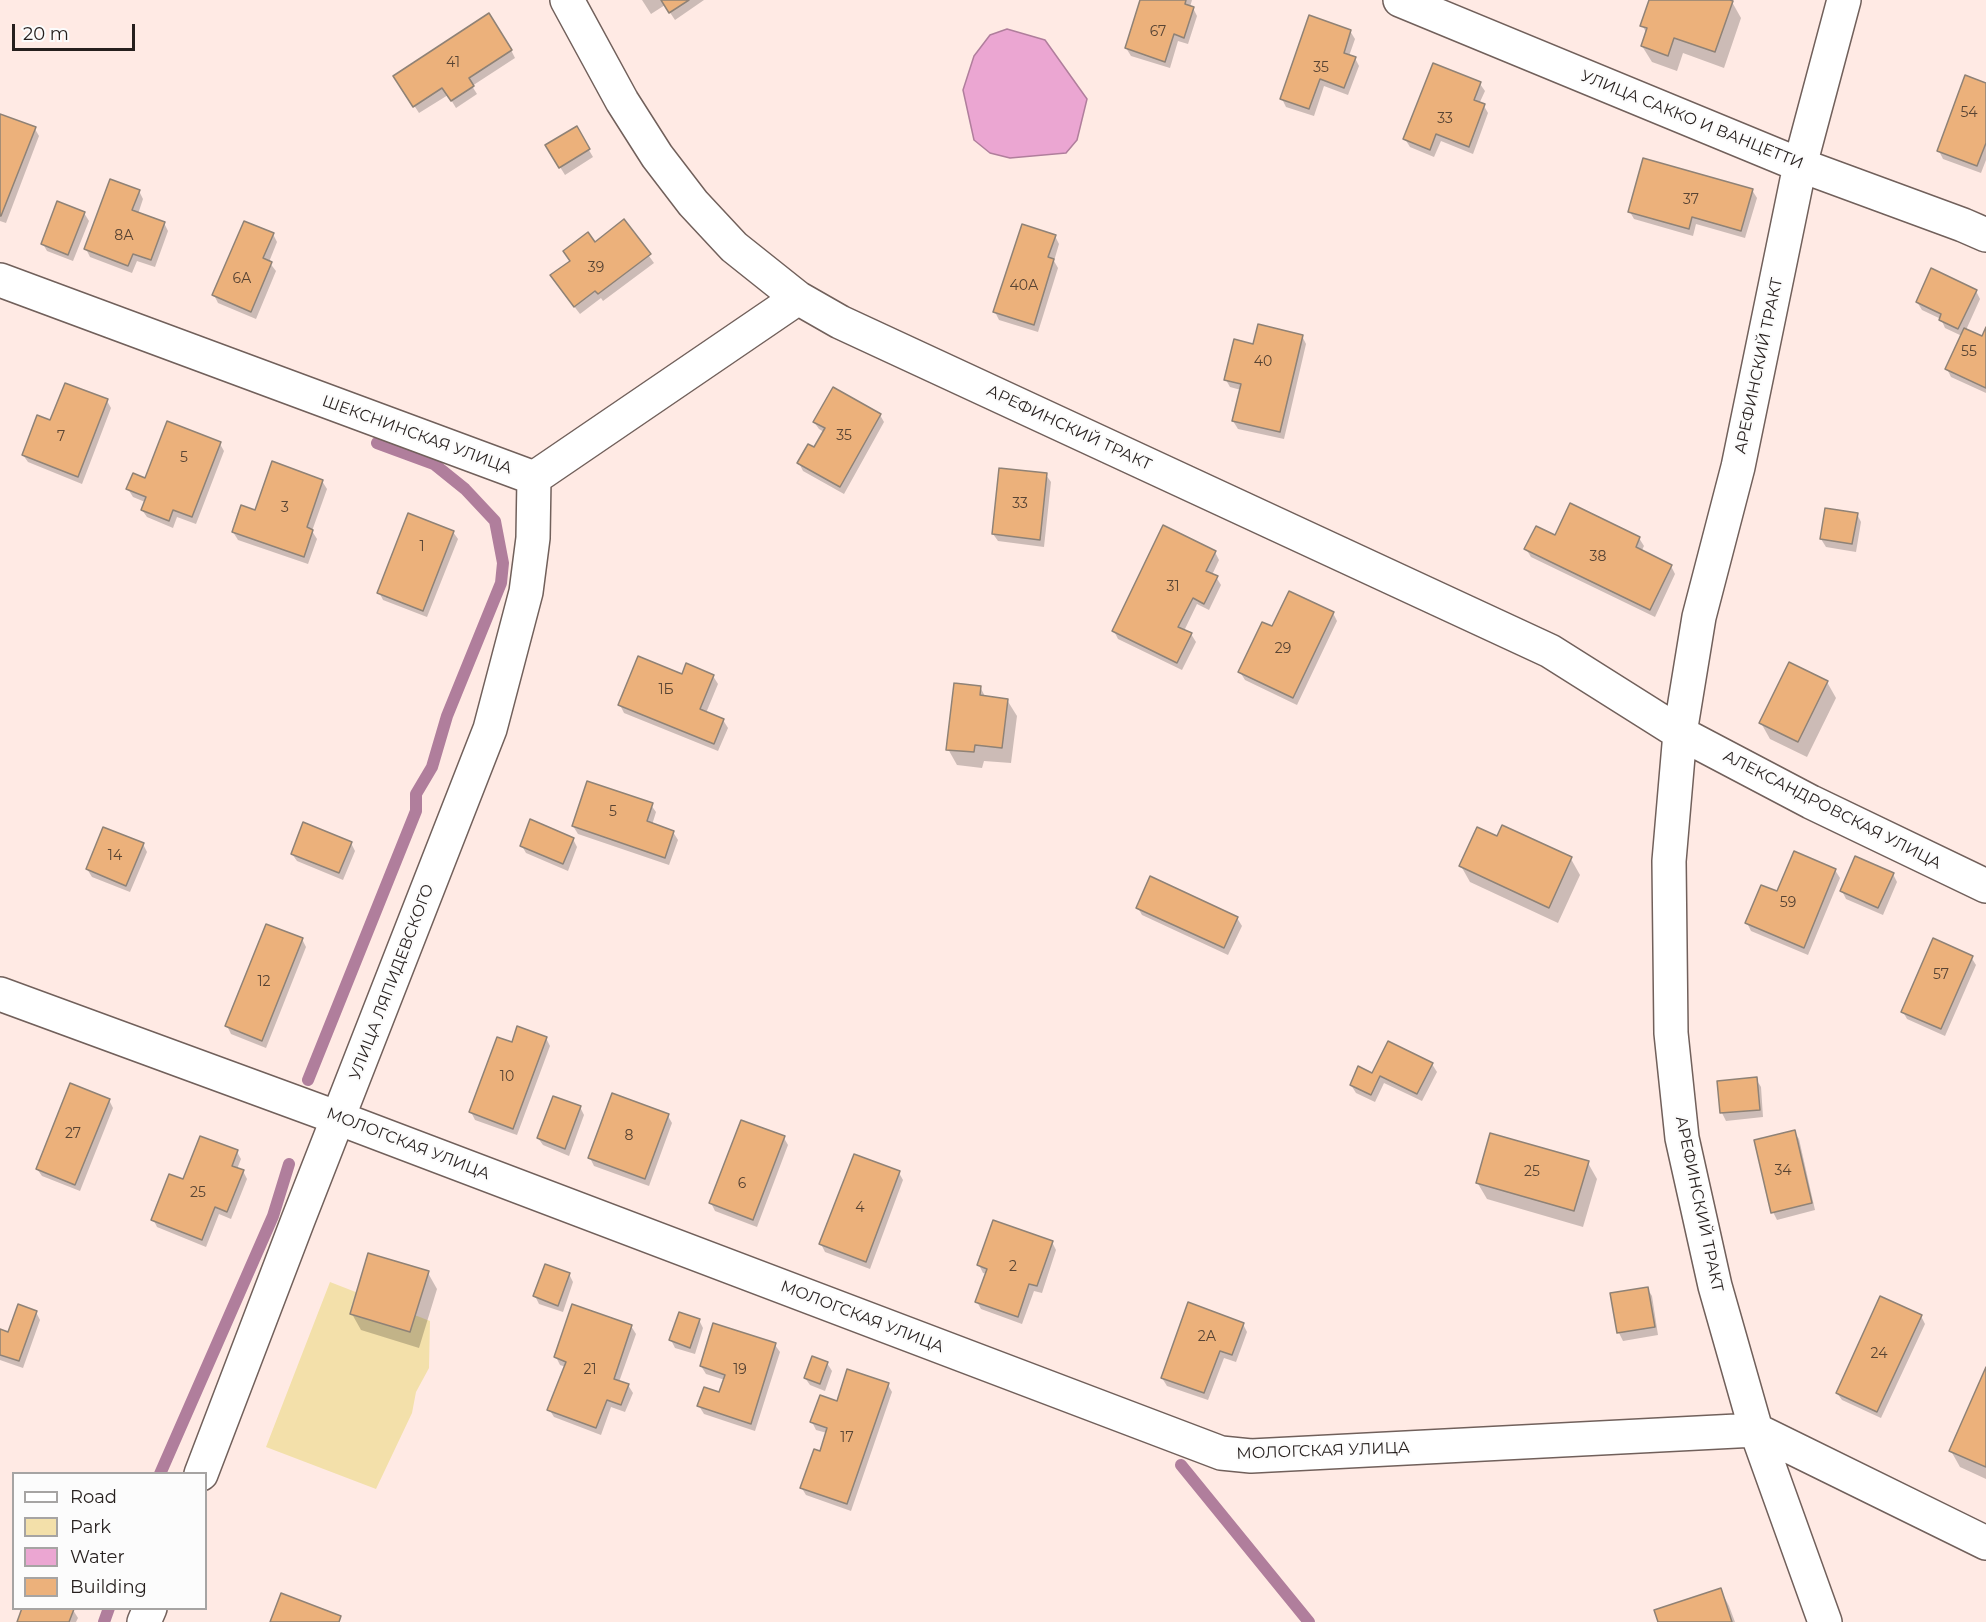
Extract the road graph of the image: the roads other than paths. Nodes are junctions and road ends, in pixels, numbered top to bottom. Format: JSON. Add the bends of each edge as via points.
{"nodes":[{"id":1,"x":567,"y":0,"type":"edge"},
{"id":2,"x":1400,"y":0,"type":"edge"},
{"id":3,"x":1845,"y":0,"type":"edge"},
{"id":4,"x":1800,"y":165,"type":"junction"},
{"id":5,"x":1986,"y":235,"type":"edge"},
{"id":6,"x":0,"y":280,"type":"edge"},
{"id":7,"x":798,"y":298,"type":"junction"},
{"id":8,"x":534,"y":478,"type":"junction"},
{"id":9,"x":1680,"y":733,"type":"junction"},
{"id":10,"x":1986,"y":886,"type":"edge"},
{"id":11,"x":0,"y":994,"type":"edge"},
{"id":12,"x":338,"y":1118,"type":"junction"},
{"id":13,"x":1756,"y":1430,"type":"junction"},
{"id":14,"x":201,"y":1472,"type":"edge"},
{"id":15,"x":1986,"y":1543,"type":"edge"},
{"id":16,"x":1825,"y":1622,"type":"edge"}],
"edges":[{"from":1,"to":7,"type":"street","name":"АРЕФИНСКИЙ ТРАКТ","via":[[622,100],[693,203],[734,247]]},
{"from":2,"to":4,"type":"street","name":"УЛИЦА САККО И ВАНЦЕТТИ"},
{"from":3,"to":4,"type":"street","name":"АРЕФИНСКИЙ ТРАКТ"},
{"from":4,"to":5,"type":"street","name":"УЛИЦА САККО И ВАНЦЕТТИ"},
{"from":4,"to":9,"type":"street","name":"АРЕФИНСКИЙ ТРАКТ","via":[[1738,467],[1699,617]]},
{"from":6,"to":8,"type":"street","name":"ШЕКСНИНСКАЯ УЛИЦА"},
{"from":7,"to":8,"type":"street","name":"ШЕКСНИНСКАЯ УЛИЦА"},
{"from":7,"to":9,"type":"street","name":"АРЕФИНСКИЙ ТРАКТ","via":[[840,322],[1550,651]]},
{"from":8,"to":12,"type":"street","name":"УЛИЦА ЛЯПИДЕВСКОГО","via":[[533,538],[526,592],[490,729]]},
{"from":9,"to":10,"type":"street","name":"АЛЕКСАНДРОВСКАЯ УЛИЦА"},
{"from":9,"to":13,"type":"street","name":"АРЕФИНСКИЙ ТРАКТ","via":[[1669,861],[1671,1033],[1685,1149],[1715,1286]]},
{"from":11,"to":12,"type":"street","name":"МОЛОГСКАЯ УЛИЦА"},
{"from":12,"to":13,"type":"street","name":"МОЛОГСКАЯ УЛИЦА","via":[[1221,1453],[1251,1456]]},
{"from":12,"to":14,"type":"street","name":"УЛИЦА ЛЯПИДЕВСКОГО"},
{"from":13,"to":15,"type":"street"},
{"from":13,"to":16,"type":"street","name":"АРЕФИНСКИЙ ТРАКТ"}]}
